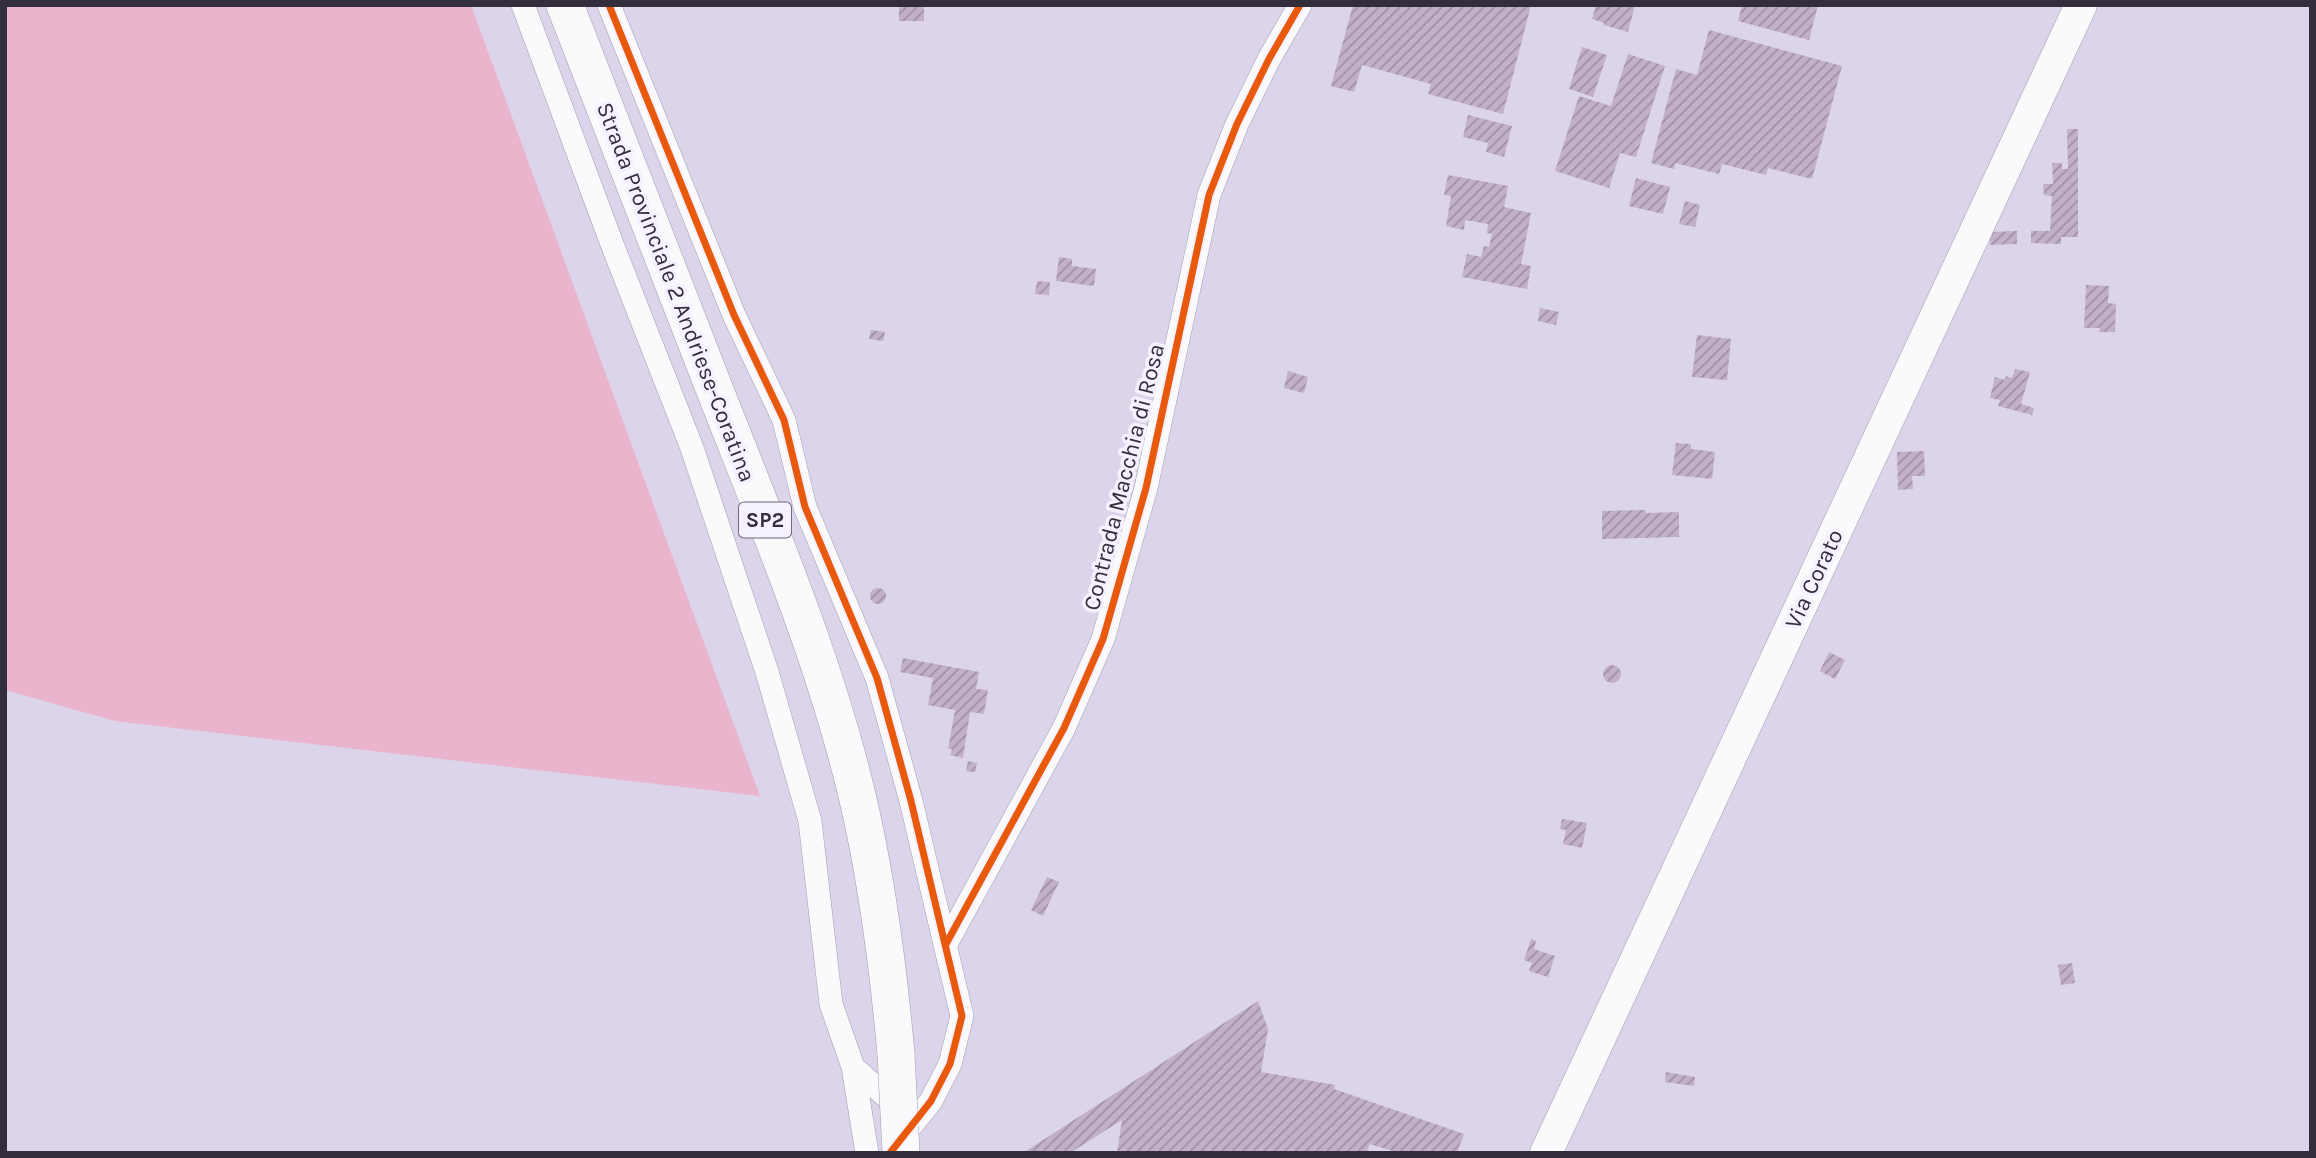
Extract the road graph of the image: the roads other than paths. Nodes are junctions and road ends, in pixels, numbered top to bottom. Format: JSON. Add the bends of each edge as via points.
{"nodes":[{"id":1,"x":523,"y":5,"type":"edge"},
{"id":2,"x":565,"y":5,"type":"edge"},
{"id":3,"x":609,"y":5,"type":"edge"},
{"id":4,"x":1300,"y":5,"type":"edge"},
{"id":5,"x":2081,"y":5,"type":"edge"},
{"id":6,"x":946,"y":944,"type":"junction"},
{"id":7,"x":853,"y":1067,"type":"junction"},
{"id":8,"x":931,"y":1101,"type":"junction"},
{"id":9,"x":867,"y":1153,"type":"edge"},
{"id":10,"x":890,"y":1153,"type":"edge"},
{"id":11,"x":901,"y":1153,"type":"edge"},
{"id":12,"x":1546,"y":1153,"type":"edge"}],
"edges":[{"from":1,"to":7,"type":"street","via":[[692,448],[767,671],[810,821],[831,1004]]},
{"from":2,"to":11,"type":"main road","name":"Strada Provinciale 2 Andriese-Coratina","number":"SP2","bridge":true,"via":[[820,670],[856,789],[889,973]]},
{"from":3,"to":6,"type":"street","via":[[734,315],[784,420],[805,507],[877,678]]},
{"from":4,"to":6,"type":"street","name":"Contrada Macchia di Rosa","via":[[1237,124],[1209,195],[1146,488],[1103,639],[1064,728]]},
{"from":5,"to":12,"type":"main road","name":"Via Corato"},
{"from":6,"to":8,"type":"street","via":[[962,1016],[950,1064]]},
{"from":7,"to":8,"type":"street","via":[[898,1107]]},
{"from":7,"to":9,"type":"street"},
{"from":8,"to":10,"type":"street"}]}
